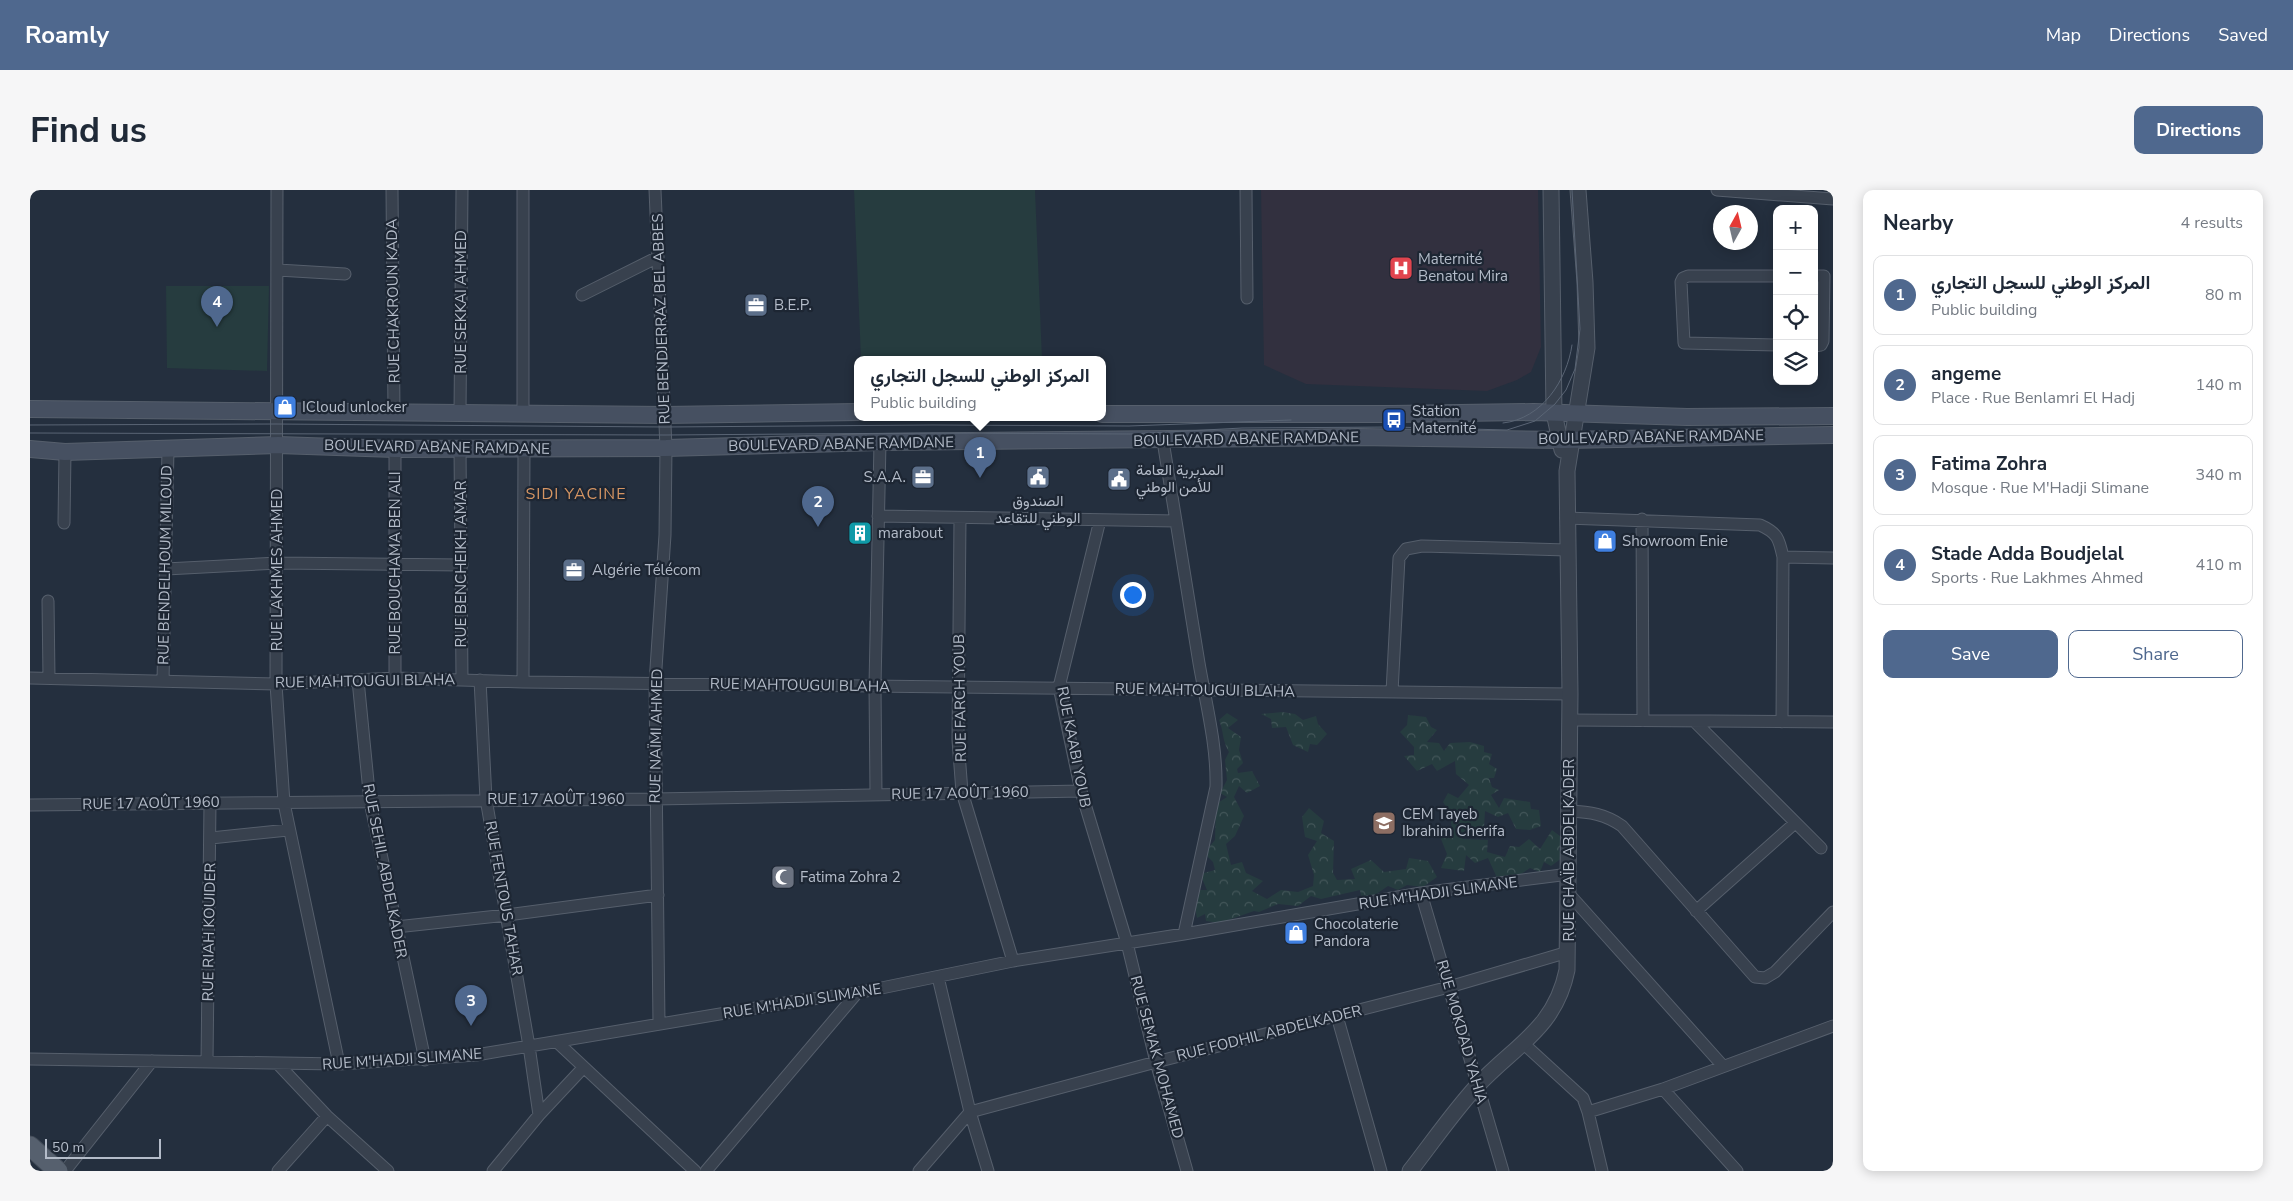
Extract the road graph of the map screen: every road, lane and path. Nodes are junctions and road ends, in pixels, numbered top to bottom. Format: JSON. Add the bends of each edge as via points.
{"nodes":[{"id":1,"x":277,"y":190,"type":"edge"},
{"id":2,"x":392,"y":190,"type":"edge"},
{"id":3,"x":462,"y":190,"type":"edge"},
{"id":4,"x":523,"y":190,"type":"edge"},
{"id":5,"x":655,"y":190,"type":"edge"},
{"id":6,"x":1246,"y":190,"type":"edge"},
{"id":7,"x":1551,"y":190,"type":"edge"},
{"id":8,"x":1578,"y":190,"type":"edge"},
{"id":9,"x":1717,"y":190,"type":"edge"},
{"id":10,"x":1833,"y":199,"type":"edge"},
{"id":11,"x":658,"y":257,"type":"junction"},
{"id":12,"x":278,"y":270,"type":"junction"},
{"id":13,"x":345,"y":274,"type":"dead end"},
{"id":14,"x":1773,"y":276,"type":"edge"},
{"id":15,"x":1824,"y":276,"type":"edge"},
{"id":16,"x":582,"y":295,"type":"dead end"},
{"id":17,"x":1247,"y":298,"type":"dead end"},
{"id":18,"x":1773,"y":345,"type":"edge"},
{"id":19,"x":1818,"y":345,"type":"edge"},
{"id":20,"x":30,"y":409,"type":"edge"},
{"id":21,"x":277,"y":410,"type":"junction"},
{"id":22,"x":854,"y":412,"type":"edge"},
{"id":23,"x":394,"y":413,"type":"junction"},
{"id":24,"x":460,"y":413,"type":"junction"},
{"id":25,"x":1554,"y":413,"type":"junction"},
{"id":26,"x":1577,"y":413,"type":"junction"},
{"id":27,"x":523,"y":414,"type":"junction"},
{"id":28,"x":1106,"y":414,"type":"edge"},
{"id":29,"x":664,"y":415,"type":"junction"},
{"id":30,"x":1833,"y":416,"type":"edge"},
{"id":31,"x":1833,"y":435,"type":"edge"},
{"id":32,"x":1163,"y":440,"type":"junction"},
{"id":33,"x":1566,"y":440,"type":"junction"},
{"id":34,"x":880,"y":442,"type":"junction"},
{"id":35,"x":278,"y":445,"type":"junction"},
{"id":36,"x":460,"y":448,"type":"junction"},
{"id":37,"x":524,"y":448,"type":"junction"},
{"id":38,"x":666,"y":448,"type":"junction"},
{"id":39,"x":30,"y":449,"type":"edge"},
{"id":40,"x":168,"y":449,"type":"junction"},
{"id":41,"x":395,"y":449,"type":"junction"},
{"id":42,"x":65,"y":452,"type":"junction"},
{"id":43,"x":878,"y":516,"type":"junction"},
{"id":44,"x":960,"y":518,"type":"junction"},
{"id":45,"x":1566,"y":518,"type":"junction"},
{"id":46,"x":1642,"y":519,"type":"junction"},
{"id":47,"x":1100,"y":520,"type":"junction"},
{"id":48,"x":1176,"y":521,"type":"junction"},
{"id":49,"x":64,"y":522,"type":"dead end"},
{"id":50,"x":1567,"y":550,"type":"junction"},
{"id":51,"x":1783,"y":557,"type":"junction"},
{"id":52,"x":1833,"y":558,"type":"edge"},
{"id":53,"x":278,"y":563,"type":"junction"},
{"id":54,"x":395,"y":565,"type":"junction"},
{"id":55,"x":462,"y":566,"type":"junction"},
{"id":56,"x":166,"y":569,"type":"junction"},
{"id":57,"x":48,"y":600,"type":"dead end"},
{"id":58,"x":30,"y":678,"type":"edge"},
{"id":59,"x":49,"y":678,"type":"junction"},
{"id":60,"x":394,"y":678,"type":"junction"},
{"id":61,"x":462,"y":679,"type":"junction"},
{"id":62,"x":358,"y":680,"type":"junction"},
{"id":63,"x":480,"y":680,"type":"junction"},
{"id":64,"x":163,"y":681,"type":"junction"},
{"id":65,"x":523,"y":682,"type":"junction"},
{"id":66,"x":276,"y":684,"type":"junction"},
{"id":67,"x":655,"y":684,"type":"junction"},
{"id":68,"x":875,"y":686,"type":"junction"},
{"id":69,"x":958,"y":687,"type":"junction"},
{"id":70,"x":1059,"y":687,"type":"junction"},
{"id":71,"x":1204,"y":690,"type":"junction"},
{"id":72,"x":1392,"y":692,"type":"junction"},
{"id":73,"x":1570,"y":694,"type":"junction"},
{"id":74,"x":1570,"y":720,"type":"junction"},
{"id":75,"x":1643,"y":721,"type":"junction"},
{"id":76,"x":1694,"y":721,"type":"junction"},
{"id":77,"x":1782,"y":722,"type":"junction"},
{"id":78,"x":1833,"y":722,"type":"edge"},
{"id":79,"x":962,"y":792,"type":"junction"},
{"id":80,"x":1081,"y":792,"type":"junction"},
{"id":81,"x":876,"y":794,"type":"junction"},
{"id":82,"x":486,"y":799,"type":"junction"},
{"id":83,"x":655,"y":799,"type":"junction"},
{"id":84,"x":210,"y":802,"type":"junction"},
{"id":85,"x":370,"y":802,"type":"junction"},
{"id":86,"x":30,"y":804,"type":"edge"},
{"id":87,"x":284,"y":804,"type":"junction"},
{"id":88,"x":1569,"y":811,"type":"junction"},
{"id":89,"x":1795,"y":823,"type":"junction"},
{"id":90,"x":288,"y":830,"type":"junction"},
{"id":91,"x":210,"y":838,"type":"junction"},
{"id":92,"x":1821,"y":848,"type":"dead end"},
{"id":93,"x":1569,"y":874,"type":"junction"},
{"id":94,"x":1421,"y":893,"type":"junction"},
{"id":95,"x":1569,"y":894,"type":"junction"},
{"id":96,"x":658,"y":895,"type":"junction"},
{"id":97,"x":1696,"y":911,"type":"junction"},
{"id":98,"x":1833,"y":912,"type":"edge"},
{"id":99,"x":507,"y":915,"type":"junction"},
{"id":100,"x":396,"y":927,"type":"junction"},
{"id":101,"x":1184,"y":934,"type":"junction"},
{"id":102,"x":1127,"y":943,"type":"junction"},
{"id":103,"x":1568,"y":952,"type":"junction"},
{"id":104,"x":1013,"y":961,"type":"junction"},
{"id":105,"x":938,"y":977,"type":"junction"},
{"id":106,"x":1449,"y":987,"type":"junction"},
{"id":107,"x":857,"y":993,"type":"junction"},
{"id":108,"x":1337,"y":1016,"type":"junction"},
{"id":109,"x":659,"y":1024,"type":"junction"},
{"id":110,"x":1833,"y":1026,"type":"edge"},
{"id":111,"x":556,"y":1042,"type":"junction"},
{"id":112,"x":1524,"y":1044,"type":"junction"},
{"id":113,"x":529,"y":1046,"type":"junction"},
{"id":114,"x":30,"y":1059,"type":"edge"},
{"id":115,"x":425,"y":1060,"type":"junction"},
{"id":116,"x":152,"y":1061,"type":"junction"},
{"id":117,"x":207,"y":1062,"type":"junction"},
{"id":118,"x":1156,"y":1062,"type":"junction"},
{"id":119,"x":278,"y":1064,"type":"junction"},
{"id":120,"x":339,"y":1064,"type":"junction"},
{"id":121,"x":1722,"y":1066,"type":"junction"},
{"id":122,"x":583,"y":1068,"type":"junction"},
{"id":123,"x":1477,"y":1086,"type":"junction"},
{"id":124,"x":1663,"y":1090,"type":"junction"},
{"id":125,"x":970,"y":1112,"type":"junction"},
{"id":126,"x":1588,"y":1112,"type":"junction"},
{"id":127,"x":539,"y":1115,"type":"junction"},
{"id":128,"x":327,"y":1116,"type":"junction"},
{"id":129,"x":30,"y":1146,"type":"edge"},
{"id":130,"x":58,"y":1171,"type":"edge"},
{"id":131,"x":65,"y":1171,"type":"edge"},
{"id":132,"x":278,"y":1171,"type":"edge"},
{"id":133,"x":388,"y":1171,"type":"edge"},
{"id":134,"x":493,"y":1171,"type":"edge"},
{"id":135,"x":694,"y":1171,"type":"edge"},
{"id":136,"x":706,"y":1171,"type":"edge"},
{"id":137,"x":919,"y":1171,"type":"edge"},
{"id":138,"x":988,"y":1171,"type":"edge"},
{"id":139,"x":1187,"y":1171,"type":"edge"},
{"id":140,"x":1381,"y":1171,"type":"edge"},
{"id":141,"x":1410,"y":1171,"type":"edge"},
{"id":142,"x":1502,"y":1171,"type":"edge"},
{"id":143,"x":1602,"y":1171,"type":"edge"},
{"id":144,"x":1737,"y":1171,"type":"edge"}],
"edges":[{"from":1,"to":12,"type":"street","name":"RUE LAKHMES AHMED"},
{"from":2,"to":23,"type":"street","name":"RUE CHAKROUN KADA"},
{"from":3,"to":24,"type":"street","name":"RUE SEKKAI AHMED"},
{"from":4,"to":27,"type":"street"},
{"from":5,"to":11,"type":"street","name":"RUE BENDJERRAZ BEL ABBES"},
{"from":6,"to":17,"type":"street"},
{"from":7,"to":25,"type":"street","name":"RUE CHAÏB ABDELKADER"},
{"from":8,"to":26,"type":"street","via":[[1587,348]]},
{"from":9,"to":10,"type":"street"},
{"from":11,"to":16,"type":"street"},
{"from":11,"to":29,"type":"street","name":"RUE BENDJERRAZ BEL ABBES"},
{"from":12,"to":13,"type":"street"},
{"from":12,"to":21,"type":"street","name":"RUE LAKHMES AHMED"},
{"from":14,"to":18,"type":"street","via":[[1688,276],[1681,282],[1684,342]]},
{"from":15,"to":19,"type":"street","via":[[1823,341]]},
{"from":20,"to":21,"type":"main road"},
{"from":21,"to":23,"type":"main road"},
{"from":21,"to":35,"type":"street","name":"RUE LAKHMES AHMED"},
{"from":22,"to":29,"type":"main road"},
{"from":23,"to":24,"type":"main road"},
{"from":24,"to":27,"type":"main road"},
{"from":25,"to":26,"type":"main road","name":"BOULEVARD ABANE RAMDANE"},
{"from":25,"to":28,"type":"main road","name":"BOULEVARD ABANE RAMDANE"},
{"from":25,"to":33,"type":"street","name":"RUE CHAÏB ABDELKADER"},
{"from":26,"to":30,"type":"main road","name":"BOULEVARD ABANE RAMDANE","via":[[1687,417]]},
{"from":26,"to":33,"type":"street"},
{"from":27,"to":29,"type":"main road"},
{"from":29,"to":38,"type":"street","name":"RUE BENDJERRAZ BEL ABBES"},
{"from":31,"to":33,"type":"main road","name":"BOULEVARD ABANE RAMDANE"},
{"from":32,"to":33,"type":"main road","name":"BOULEVARD ABANE RAMDANE","via":[[1357,437]]},
{"from":32,"to":34,"type":"main road","name":"BOULEVARD ABANE RAMDANE"},
{"from":32,"to":48,"type":"street"},
{"from":33,"to":45,"type":"street","name":"RUE CHAÏB ABDELKADER"},
{"from":34,"to":38,"type":"main road","name":"BOULEVARD ABANE RAMDANE"},
{"from":34,"to":43,"type":"street"},
{"from":35,"to":40,"type":"main road","name":"BOULEVARD ABANE RAMDANE"},
{"from":35,"to":41,"type":"main road","name":"BOULEVARD ABANE RAMDANE"},
{"from":35,"to":53,"type":"street","name":"RUE LAKHMES AHMED"},
{"from":36,"to":37,"type":"main road","name":"BOULEVARD ABANE RAMDANE"},
{"from":36,"to":41,"type":"main road","name":"BOULEVARD ABANE RAMDANE"},
{"from":36,"to":55,"type":"street","name":"RUE BENCHEIKH AMAR"},
{"from":37,"to":38,"type":"main road","name":"BOULEVARD ABANE RAMDANE"},
{"from":37,"to":65,"type":"street"},
{"from":38,"to":67,"type":"street","name":"RUE NAÏMI AHMED","via":[[665,535]]},
{"from":39,"to":42,"type":"main road","name":"BOULEVARD ABANE RAMDANE"},
{"from":40,"to":42,"type":"main road","name":"BOULEVARD ABANE RAMDANE"},
{"from":40,"to":56,"type":"street","name":"RUE BENDELHOUM MILOUD"},
{"from":41,"to":54,"type":"street","name":"RUE BOUCHAMA BEN ALI"},
{"from":42,"to":49,"type":"street"},
{"from":43,"to":44,"type":"street"},
{"from":43,"to":68,"type":"street"},
{"from":44,"to":47,"type":"street"},
{"from":44,"to":69,"type":"street","name":"RUE FARCH YOUB"},
{"from":45,"to":46,"type":"street"},
{"from":45,"to":50,"type":"street","name":"RUE CHAÏB ABDELKADER"},
{"from":46,"to":51,"type":"street","via":[[1760,526],[1772,531],[1779,540]]},
{"from":46,"to":75,"type":"street"},
{"from":47,"to":48,"type":"street"},
{"from":47,"to":70,"type":"street","name":"RUE KAABI YOUB"},
{"from":48,"to":71,"type":"street"},
{"from":50,"to":72,"type":"street","via":[[1422,546],[1406,549],[1399,558]]},
{"from":50,"to":73,"type":"street","name":"RUE CHAÏB ABDELKADER"},
{"from":51,"to":52,"type":"street"},
{"from":51,"to":77,"type":"street"},
{"from":53,"to":54,"type":"street"},
{"from":53,"to":56,"type":"street"},
{"from":53,"to":66,"type":"street","name":"RUE LAKHMES AHMED"},
{"from":54,"to":55,"type":"street"},
{"from":54,"to":60,"type":"street","name":"RUE BOUCHAMA BEN ALI"},
{"from":55,"to":61,"type":"street","name":"RUE BENCHEIKH AMAR"},
{"from":56,"to":64,"type":"street","name":"RUE BENDELHOUM MILOUD"},
{"from":57,"to":59,"type":"street"},
{"from":58,"to":59,"type":"street","name":"RUE MAHTOUGUI BLAHA"},
{"from":59,"to":64,"type":"street","name":"RUE MAHTOUGUI BLAHA"},
{"from":60,"to":61,"type":"street","name":"RUE MAHTOUGUI BLAHA"},
{"from":60,"to":62,"type":"street","name":"RUE MAHTOUGUI BLAHA"},
{"from":61,"to":63,"type":"street","name":"RUE MAHTOUGUI BLAHA"},
{"from":62,"to":66,"type":"street","name":"RUE MAHTOUGUI BLAHA"},
{"from":62,"to":85,"type":"street","name":"RUE SEHIL ABDELKADER"},
{"from":63,"to":65,"type":"street","name":"RUE MAHTOUGUI BLAHA"},
{"from":63,"to":82,"type":"street","name":"RUE FENTOUS TAHAR"},
{"from":64,"to":66,"type":"street","name":"RUE MAHTOUGUI BLAHA"},
{"from":65,"to":67,"type":"street","name":"RUE MAHTOUGUI BLAHA"},
{"from":66,"to":87,"type":"street","name":"RUE LAKHMES AHMED"},
{"from":67,"to":68,"type":"street","name":"RUE MAHTOUGUI BLAHA"},
{"from":67,"to":83,"type":"street","name":"RUE NAÏMI AHMED"},
{"from":68,"to":69,"type":"street","name":"RUE MAHTOUGUI BLAHA"},
{"from":68,"to":81,"type":"street"},
{"from":69,"to":70,"type":"street","name":"RUE MAHTOUGUI BLAHA"},
{"from":69,"to":79,"type":"street","name":"RUE FARCH YOUB"},
{"from":70,"to":71,"type":"street","name":"RUE MAHTOUGUI BLAHA"},
{"from":70,"to":80,"type":"street","name":"RUE KAABI YOUB"},
{"from":71,"to":72,"type":"street","name":"RUE MAHTOUGUI BLAHA"},
{"from":71,"to":101,"type":"street","via":[[1215,749],[1216,787]]},
{"from":72,"to":73,"type":"street","name":"RUE MAHTOUGUI BLAHA"},
{"from":73,"to":74,"type":"street","name":"RUE CHAÏB ABDELKADER"},
{"from":74,"to":75,"type":"street"},
{"from":74,"to":88,"type":"street","name":"RUE CHAÏB ABDELKADER"},
{"from":75,"to":76,"type":"street"},
{"from":76,"to":77,"type":"street"},
{"from":76,"to":89,"type":"street"},
{"from":77,"to":78,"type":"street"},
{"from":79,"to":80,"type":"street","name":"RUE 17 AOÛT 1960"},
{"from":79,"to":81,"type":"street","name":"RUE 17 AOÛT 1960"},
{"from":79,"to":104,"type":"street","name":"RUE FARCH YOUB"},
{"from":80,"to":102,"type":"street","name":"RUE KAABI YOUB"},
{"from":81,"to":83,"type":"street","name":"RUE 17 AOÛT 1960"},
{"from":82,"to":83,"type":"street","name":"RUE 17 AOÛT 1960"},
{"from":82,"to":85,"type":"street","name":"RUE 17 AOÛT 1960"},
{"from":82,"to":99,"type":"street","name":"RUE FENTOUS TAHAR"},
{"from":83,"to":96,"type":"street","name":"RUE NAÏMI AHMED"},
{"from":84,"to":86,"type":"street","name":"RUE 17 AOÛT 1960"},
{"from":84,"to":87,"type":"street","name":"RUE 17 AOÛT 1960"},
{"from":84,"to":91,"type":"street","name":"RUE RIAH KOUIDER"},
{"from":85,"to":87,"type":"street","name":"RUE 17 AOÛT 1960"},
{"from":85,"to":100,"type":"street","name":"RUE SEHIL ABDELKADER"},
{"from":87,"to":90,"type":"street","name":"RUE LAKHMES AHMED"},
{"from":88,"to":93,"type":"street","name":"RUE CHAÏB ABDELKADER"},
{"from":88,"to":97,"type":"street","via":[[1610,817],[1622,826]]},
{"from":89,"to":92,"type":"street"},
{"from":89,"to":97,"type":"street"},
{"from":90,"to":91,"type":"street"},
{"from":90,"to":120,"type":"street","name":"RUE LAKHMES AHMED"},
{"from":91,"to":117,"type":"street","name":"RUE RIAH KOUIDER"},
{"from":93,"to":94,"type":"street","name":"RUE M'HADJI SLIMANE"},
{"from":93,"to":95,"type":"street","name":"RUE CHAÏB ABDELKADER"},
{"from":94,"to":101,"type":"street","name":"RUE M'HADJI SLIMANE"},
{"from":94,"to":106,"type":"street","name":"RUE MOKDAD YAHIA"},
{"from":95,"to":103,"type":"street","name":"RUE CHAÏB ABDELKADER"},
{"from":95,"to":121,"type":"street"},
{"from":96,"to":99,"type":"street"},
{"from":96,"to":109,"type":"street","name":"RUE NAÏMI AHMED"},
{"from":97,"to":98,"type":"street","via":[[1747,970],[1755,977],[1765,978],[1775,972]]},
{"from":99,"to":100,"type":"street"},
{"from":99,"to":113,"type":"street","name":"RUE FENTOUS TAHAR"},
{"from":100,"to":115,"type":"street","name":"RUE SEHIL ABDELKADER"},
{"from":101,"to":102,"type":"street","name":"RUE M'HADJI SLIMANE"},
{"from":102,"to":104,"type":"street","name":"RUE M'HADJI SLIMANE"},
{"from":102,"to":118,"type":"street","name":"RUE SEMAK MOHAMED"},
{"from":103,"to":106,"type":"street","name":"RUE FODHIL ABDELKADER"},
{"from":103,"to":112,"type":"street","name":"RUE CHAÏB ABDELKADER","via":[[1563,990],[1555,1008]]},
{"from":104,"to":105,"type":"street","name":"RUE M'HADJI SLIMANE"},
{"from":105,"to":107,"type":"street","name":"RUE M'HADJI SLIMANE"},
{"from":105,"to":125,"type":"street"},
{"from":106,"to":108,"type":"street","name":"RUE FODHIL ABDELKADER"},
{"from":106,"to":123,"type":"street","name":"RUE MOKDAD YAHIA"},
{"from":107,"to":109,"type":"street","name":"RUE M'HADJI SLIMANE"},
{"from":107,"to":136,"type":"street"},
{"from":108,"to":118,"type":"street","name":"RUE FODHIL ABDELKADER"},
{"from":108,"to":140,"type":"street"},
{"from":109,"to":111,"type":"street","name":"RUE M'HADJI SLIMANE"},
{"from":110,"to":121,"type":"street"},
{"from":111,"to":113,"type":"street","name":"RUE M'HADJI SLIMANE"},
{"from":111,"to":122,"type":"street"},
{"from":112,"to":123,"type":"street","name":"RUE CHAÏB ABDELKADER"},
{"from":112,"to":126,"type":"street","via":[[1578,1092]]},
{"from":113,"to":115,"type":"street","name":"RUE M'HADJI SLIMANE"},
{"from":113,"to":127,"type":"street","name":"RUE FENTOUS TAHAR"},
{"from":114,"to":116,"type":"street","name":"RUE M'HADJI SLIMANE"},
{"from":115,"to":120,"type":"street","name":"RUE M'HADJI SLIMANE"},
{"from":116,"to":117,"type":"street","name":"RUE M'HADJI SLIMANE"},
{"from":116,"to":131,"type":"street"},
{"from":117,"to":119,"type":"street","name":"RUE M'HADJI SLIMANE"},
{"from":118,"to":125,"type":"street","name":"RUE FODHIL ABDELKADER"},
{"from":118,"to":139,"type":"street","name":"RUE SEMAK MOHAMED"},
{"from":119,"to":120,"type":"street","name":"RUE M'HADJI SLIMANE"},
{"from":119,"to":128,"type":"street"},
{"from":121,"to":124,"type":"street"},
{"from":122,"to":127,"type":"street"},
{"from":122,"to":135,"type":"street"},
{"from":123,"to":141,"type":"street","name":"RUE CHAÏB ABDELKADER"},
{"from":123,"to":142,"type":"street","name":"RUE MOKDAD YAHIA"},
{"from":124,"to":126,"type":"street"},
{"from":124,"to":144,"type":"street"},
{"from":125,"to":137,"type":"street"},
{"from":125,"to":138,"type":"street"},
{"from":126,"to":143,"type":"street"},
{"from":127,"to":134,"type":"street"},
{"from":128,"to":132,"type":"street"},
{"from":128,"to":133,"type":"street"},
{"from":129,"to":130,"type":"main road"}]}
